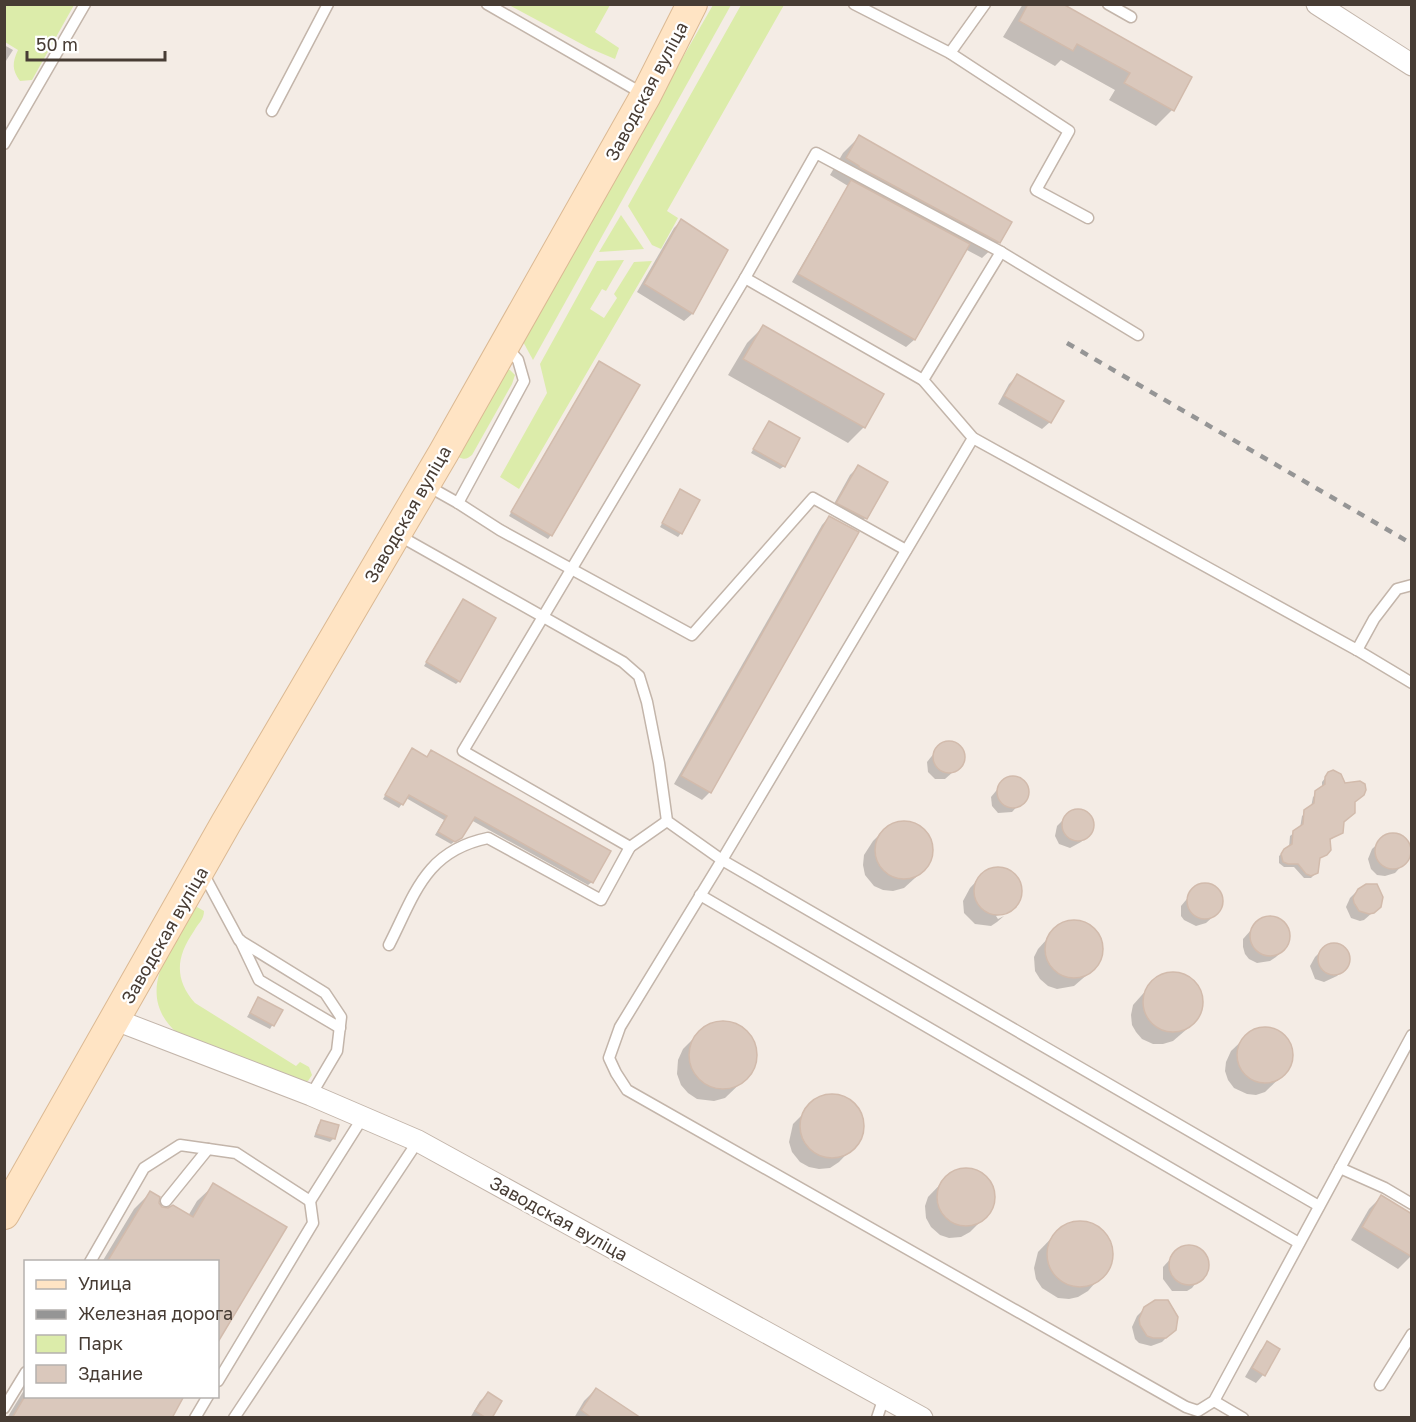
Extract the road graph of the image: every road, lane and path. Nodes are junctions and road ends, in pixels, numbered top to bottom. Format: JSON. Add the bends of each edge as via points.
{"nodes":[{"id":1,"x":85,"y":4,"type":"edge"},
{"id":2,"x":328,"y":4,"type":"edge"},
{"id":3,"x":487,"y":4,"type":"edge"},
{"id":4,"x":692,"y":4,"type":"edge"},
{"id":5,"x":854,"y":4,"type":"edge"},
{"id":6,"x":985,"y":4,"type":"edge"},
{"id":7,"x":1108,"y":4,"type":"edge"},
{"id":8,"x":1317,"y":4,"type":"edge"},
{"id":9,"x":1131,"y":18,"type":"dead end"},
{"id":10,"x":950,"y":53,"type":"junction"},
{"id":11,"x":1412,"y":64,"type":"edge"},
{"id":12,"x":646,"y":95,"type":"junction"},
{"id":13,"x":272,"y":111,"type":"dead end"},
{"id":14,"x":4,"y":144,"type":"edge"},
{"id":15,"x":1088,"y":218,"type":"dead end"},
{"id":16,"x":1001,"y":252,"type":"junction"},
{"id":17,"x":745,"y":278,"type":"junction"},
{"id":18,"x":1138,"y":335,"type":"dead end"},
{"id":19,"x":504,"y":345,"type":"junction"},
{"id":20,"x":923,"y":380,"type":"junction"},
{"id":21,"x":973,"y":438,"type":"junction"},
{"id":22,"x":425,"y":484,"type":"junction"},
{"id":23,"x":458,"y":503,"type":"junction"},
{"id":24,"x":395,"y":534,"type":"junction"},
{"id":25,"x":906,"y":550,"type":"junction"},
{"id":26,"x":572,"y":569,"type":"junction"},
{"id":27,"x":1412,"y":585,"type":"edge"},
{"id":28,"x":543,"y":617,"type":"junction"},
{"id":29,"x":1357,"y":650,"type":"junction"},
{"id":30,"x":1412,"y":682,"type":"edge"},
{"id":31,"x":667,"y":820,"type":"junction"},
{"id":32,"x":630,"y":847,"type":"junction"},
{"id":33,"x":722,"y":860,"type":"junction"},
{"id":34,"x":202,"y":870,"type":"junction"},
{"id":35,"x":700,"y":895,"type":"junction"},
{"id":36,"x":239,"y":940,"type":"junction"},
{"id":37,"x":388,"y":945,"type":"dead end"},
{"id":38,"x":116,"y":1020,"type":"junction"},
{"id":39,"x":340,"y":1028,"type":"junction"},
{"id":40,"x":1412,"y":1035,"type":"edge"},
{"id":41,"x":311,"y":1095,"type":"junction"},
{"id":42,"x":363,"y":1118,"type":"junction"},
{"id":43,"x":418,"y":1141,"type":"junction"},
{"id":44,"x":208,"y":1149,"type":"junction"},
{"id":45,"x":1340,"y":1168,"type":"junction"},
{"id":46,"x":166,"y":1200,"type":"dead end"},
{"id":47,"x":310,"y":1201,"type":"junction"},
{"id":48,"x":1412,"y":1204,"type":"edge"},
{"id":49,"x":1319,"y":1206,"type":"junction"},
{"id":50,"x":4,"y":1214,"type":"edge"},
{"id":51,"x":1299,"y":1243,"type":"junction"},
{"id":52,"x":91,"y":1260,"type":"edge"},
{"id":53,"x":1412,"y":1334,"type":"edge"},
{"id":54,"x":24,"y":1375,"type":"edge"},
{"id":55,"x":219,"y":1379,"type":"edge"},
{"id":56,"x":1380,"y":1385,"type":"dead end"},
{"id":57,"x":884,"y":1397,"type":"junction"},
{"id":58,"x":207,"y":1398,"type":"edge"},
{"id":59,"x":1214,"y":1401,"type":"junction"},
{"id":60,"x":4,"y":1408,"type":"edge"},
{"id":61,"x":195,"y":1418,"type":"edge"},
{"id":62,"x":234,"y":1418,"type":"edge"},
{"id":63,"x":877,"y":1418,"type":"edge"},
{"id":64,"x":922,"y":1418,"type":"edge"},
{"id":65,"x":1243,"y":1418,"type":"edge"}],
"edges":[{"from":1,"to":14,"type":"lane"},
{"from":2,"to":13,"type":"lane"},
{"from":3,"to":12,"type":"lane"},
{"from":4,"to":12,"type":"street","name":"Заводская вуліца"},
{"from":5,"to":10,"type":"lane"},
{"from":6,"to":10,"type":"lane"},
{"from":7,"to":9,"type":"lane"},
{"from":8,"to":11,"type":"street"},
{"from":10,"to":15,"type":"lane","via":[[1070,131],[1036,190]]},
{"from":12,"to":19,"type":"street","name":"Заводская вуліца"},
{"from":16,"to":17,"type":"lane","via":[[816,153]]},
{"from":16,"to":18,"type":"lane"},
{"from":16,"to":20,"type":"lane"},
{"from":17,"to":20,"type":"lane"},
{"from":17,"to":26,"type":"lane"},
{"from":19,"to":22,"type":"street","name":"Заводская вуліца"},
{"from":19,"to":23,"type":"lane","via":[[518,360],[524,381]]},
{"from":20,"to":21,"type":"lane"},
{"from":21,"to":25,"type":"lane"},
{"from":21,"to":29,"type":"lane"},
{"from":22,"to":23,"type":"lane"},
{"from":22,"to":24,"type":"street","name":"Заводская вуліца"},
{"from":23,"to":26,"type":"lane"},
{"from":24,"to":28,"type":"lane"},
{"from":24,"to":34,"type":"street","name":"Заводская вуліца"},
{"from":25,"to":26,"type":"lane","via":[[813,498],[693,635]]},
{"from":25,"to":33,"type":"lane"},
{"from":26,"to":28,"type":"lane"},
{"from":27,"to":29,"type":"lane","via":[[1397,589]]},
{"from":28,"to":31,"type":"lane","via":[[623,662],[639,676]]},
{"from":28,"to":32,"type":"lane","via":[[463,751]]},
{"from":29,"to":30,"type":"lane"},
{"from":31,"to":32,"type":"lane"},
{"from":31,"to":33,"type":"lane"},
{"from":32,"to":37,"type":"lane","via":[[601,900],[488,838],[470,842],[445,855],[430,869]]},
{"from":33,"to":35,"type":"lane"},
{"from":33,"to":49,"type":"lane"},
{"from":34,"to":36,"type":"lane"},
{"from":34,"to":38,"type":"street","name":"Заводская вуліца"},
{"from":35,"to":51,"type":"lane"},
{"from":35,"to":59,"type":"lane","via":[[620,1027],[609,1058],[627,1090],[1186,1407],[1198,1411]]},
{"from":36,"to":39,"type":"lane","via":[[259,980]]},
{"from":36,"to":39,"type":"lane","via":[[325,993],[341,1017]]},
{"from":38,"to":41,"type":"street","name":"Заводская вуліца"},
{"from":38,"to":50,"type":"street","name":"Заводская вуліца"},
{"from":39,"to":41,"type":"lane","via":[[337,1051]]},
{"from":40,"to":45,"type":"lane"},
{"from":41,"to":42,"type":"street","name":"Заводская вуліца"},
{"from":42,"to":43,"type":"street","name":"Заводская вуліца"},
{"from":42,"to":47,"type":"lane"},
{"from":43,"to":57,"type":"street","name":"Заводская вуліца"},
{"from":43,"to":62,"type":"lane"},
{"from":44,"to":46,"type":"lane"},
{"from":44,"to":47,"type":"lane","via":[[236,1153]]},
{"from":44,"to":52,"type":"lane","via":[[180,1145],[144,1168]]},
{"from":45,"to":48,"type":"lane"},
{"from":45,"to":49,"type":"lane"},
{"from":47,"to":55,"type":"lane","via":[[313,1223]]},
{"from":49,"to":51,"type":"lane"},
{"from":51,"to":59,"type":"lane"},
{"from":53,"to":56,"type":"lane"},
{"from":54,"to":60,"type":"lane"},
{"from":57,"to":63,"type":"lane"},
{"from":57,"to":64,"type":"street","name":"Заводская вуліца"},
{"from":58,"to":61,"type":"lane"},
{"from":59,"to":65,"type":"lane"}]}
